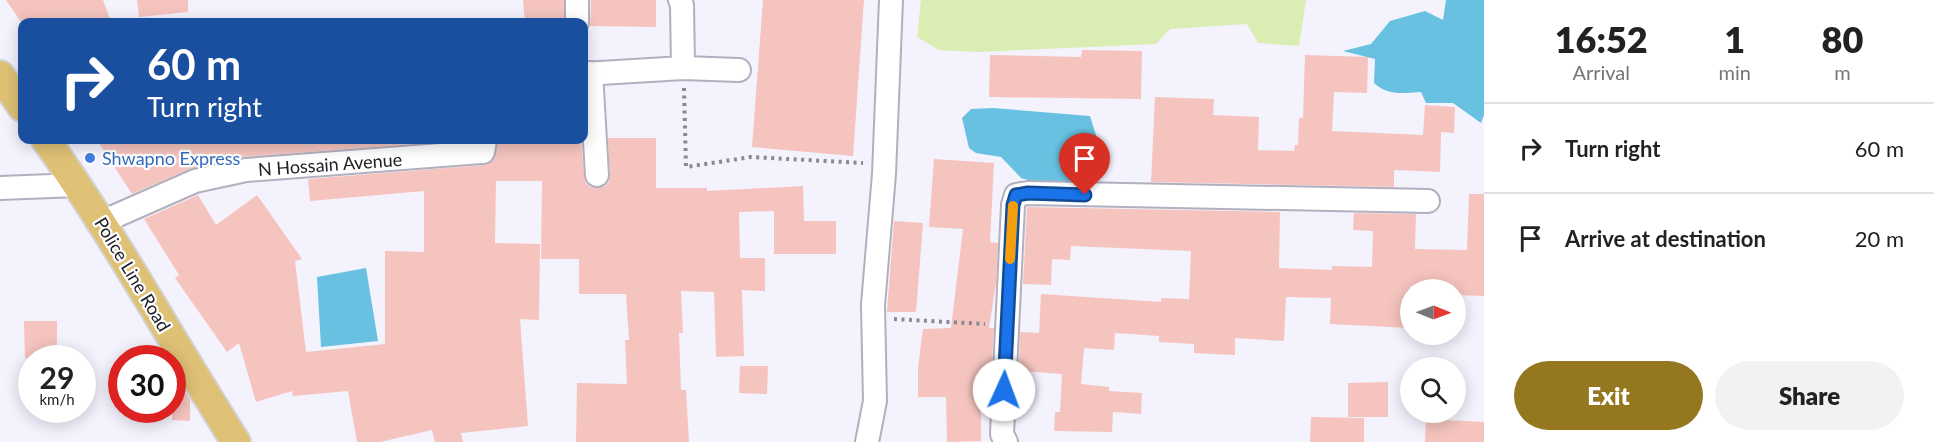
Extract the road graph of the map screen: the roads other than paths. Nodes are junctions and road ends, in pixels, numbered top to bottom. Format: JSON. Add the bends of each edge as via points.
{"nodes":[{"id":1,"x":577,"y":0,"type":"edge"},
{"id":2,"x":680,"y":0,"type":"edge"},
{"id":3,"x":891,"y":0,"type":"edge"},
{"id":4,"x":577,"y":18,"type":"edge"},
{"id":5,"x":683,"y":68,"type":"junction"},
{"id":6,"x":738,"y":70,"type":"dead end"},
{"id":7,"x":588,"y":74,"type":"edge"},
{"id":8,"x":0,"y":75,"type":"edge"},
{"id":9,"x":588,"y":84,"type":"edge"},
{"id":10,"x":18,"y":101,"type":"edge"},
{"id":11,"x":48,"y":144,"type":"edge"},
{"id":12,"x":484,"y":144,"type":"edge"},
{"id":13,"x":597,"y":175,"type":"dead end"},
{"id":14,"x":78,"y":185,"type":"junction"},
{"id":15,"x":0,"y":188,"type":"edge"},
{"id":16,"x":1428,"y":201,"type":"dead end"},
{"id":17,"x":102,"y":222,"type":"junction"},
{"id":18,"x":236,"y":442,"type":"edge"},
{"id":19,"x":867,"y":442,"type":"edge"},
{"id":20,"x":1006,"y":442,"type":"edge"}],
"edges":[{"from":1,"to":4,"type":"street"},
{"from":2,"to":5,"type":"street"},
{"from":3,"to":19,"type":"street","via":[[873,318],[875,401]]},
{"from":5,"to":6,"type":"street"},
{"from":5,"to":7,"type":"street"},
{"from":8,"to":10,"type":"main road"},
{"from":9,"to":13,"type":"street"},
{"from":11,"to":14,"type":"main road","name":"Police Line Road"},
{"from":12,"to":17,"type":"street","name":"N Hossain Avenue","via":[[481,153],[246,170],[195,181]]},
{"from":14,"to":15,"type":"street"},
{"from":14,"to":17,"type":"main road","name":"Police Line Road"},
{"from":16,"to":20,"type":"street","via":[[1016,195],[1002,434]]},
{"from":17,"to":18,"type":"main road","name":"Police Line Road"}]}
